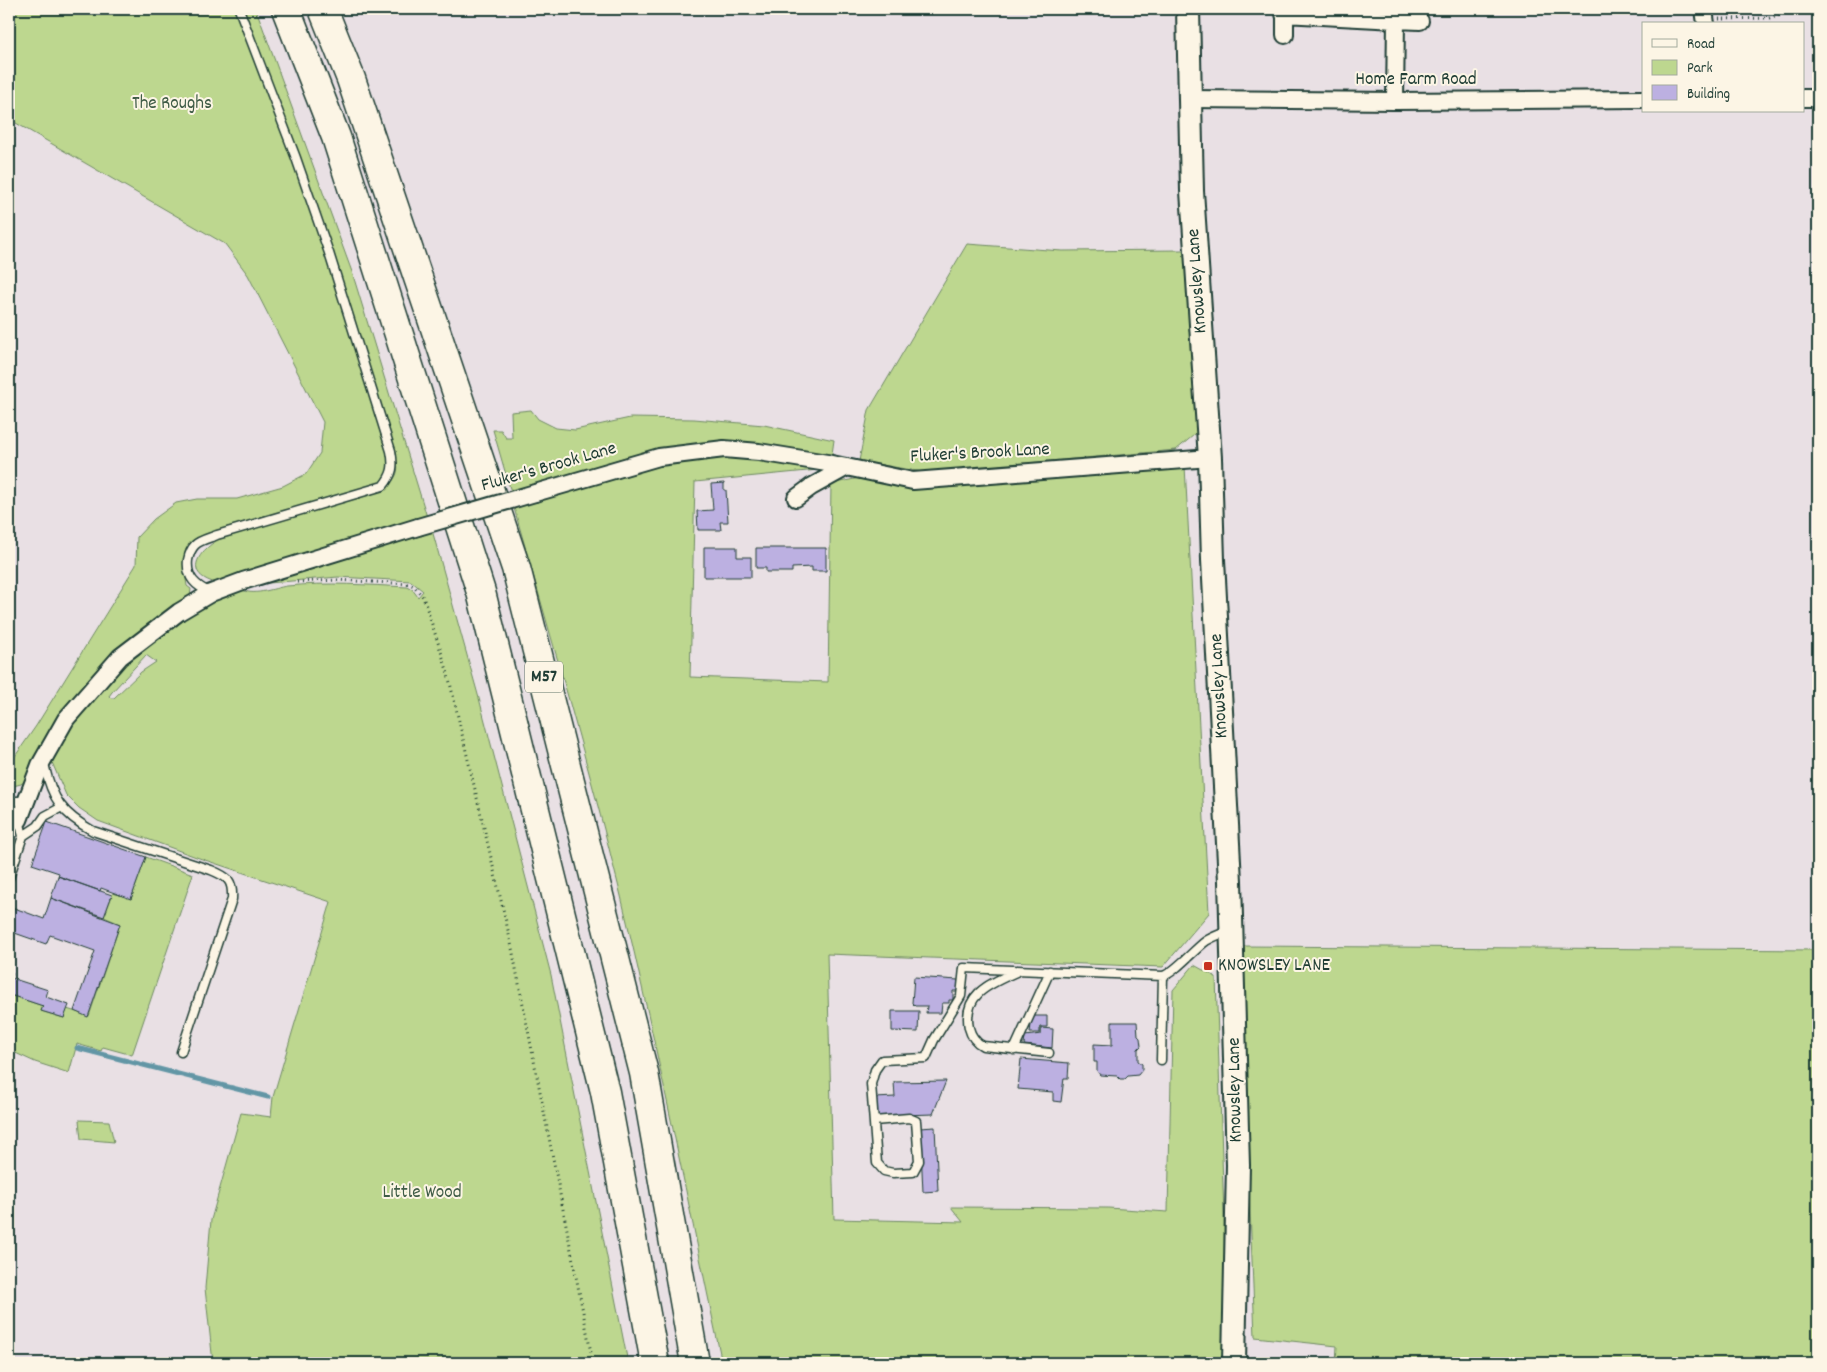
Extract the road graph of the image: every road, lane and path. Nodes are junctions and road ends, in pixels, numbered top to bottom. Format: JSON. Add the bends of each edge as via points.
{"nodes":[{"id":1,"x":239,"y":9,"type":"edge"},
{"id":2,"x":286,"y":9,"type":"edge"},
{"id":3,"x":324,"y":9,"type":"edge"},
{"id":4,"x":1188,"y":9,"type":"edge"},
{"id":5,"x":1795,"y":9,"type":"edge"},
{"id":6,"x":1285,"y":12,"type":"edge"},
{"id":7,"x":1705,"y":17,"type":"edge"},
{"id":8,"x":1396,"y":20,"type":"junction"},
{"id":9,"x":1420,"y":21,"type":"dead end"},
{"id":10,"x":1285,"y":35,"type":"dead end"},
{"id":11,"x":1804,"y":98,"type":"edge"},
{"id":12,"x":1818,"y":98,"type":"edge"},
{"id":13,"x":1189,"y":99,"type":"junction"},
{"id":14,"x":1642,"y":99,"type":"edge"},
{"id":15,"x":1395,"y":101,"type":"junction"},
{"id":16,"x":1210,"y":458,"type":"junction"},
{"id":17,"x":847,"y":467,"type":"junction"},
{"id":18,"x":796,"y":498,"type":"dead end"},
{"id":19,"x":294,"y":582,"type":"dead end"},
{"id":20,"x":212,"y":593,"type":"junction"},
{"id":21,"x":43,"y":760,"type":"junction"},
{"id":22,"x":9,"y":801,"type":"edge"},
{"id":23,"x":25,"y":801,"type":"junction"},
{"id":24,"x":62,"y":807,"type":"junction"},
{"id":25,"x":19,"y":820,"type":"joint"},
{"id":26,"x":23,"y":836,"type":"junction"},
{"id":27,"x":9,"y":878,"type":"edge"},
{"id":28,"x":1232,"y":929,"type":"junction"},
{"id":29,"x":1020,"y":970,"type":"junction"},
{"id":30,"x":1050,"y":971,"type":"junction"},
{"id":31,"x":1164,"y":976,"type":"junction"},
{"id":32,"x":1014,"y":1050,"type":"junction"},
{"id":33,"x":180,"y":1052,"type":"dead end"},
{"id":34,"x":1049,"y":1053,"type":"dead end"},
{"id":35,"x":1161,"y":1060,"type":"dead end"},
{"id":36,"x":874,"y":1120,"type":"junction"},
{"id":37,"x":593,"y":1363,"type":"edge"},
{"id":38,"x":656,"y":1363,"type":"edge"},
{"id":39,"x":695,"y":1363,"type":"edge"},
{"id":40,"x":1234,"y":1363,"type":"edge"}],
"edges":[{"from":1,"to":20,"type":"lane","via":[[329,253],[394,463],[383,486],[217,534],[195,545],[187,566],[190,578],[198,587]]},
{"from":2,"to":38,"type":"highway","number":"M57","via":[[336,137],[481,592],[605,1092]]},
{"from":3,"to":39,"type":"highway","number":"M57","via":[[351,79],[516,568],[644,1073]]},
{"from":4,"to":13,"type":"main road","name":"Knowsley Lane"},
{"from":5,"to":7,"type":"path","via":[[1768,18]]},
{"from":6,"to":8,"type":"street"},
{"from":6,"to":10,"type":"street"},
{"from":8,"to":9,"type":"street"},
{"from":8,"to":15,"type":"street"},
{"from":11,"to":12,"type":"street"},
{"from":13,"to":15,"type":"street","name":"Home Farm Road"},
{"from":13,"to":16,"type":"main road","name":"Knowsley Lane"},
{"from":14,"to":15,"type":"street","name":"Home Farm Road"},
{"from":16,"to":17,"type":"street","name":"Fluker's Brook Lane","via":[[913,481]]},
{"from":16,"to":28,"type":"main road","name":"Knowsley Lane"},
{"from":17,"to":18,"type":"street"},
{"from":17,"to":20,"type":"street","name":"Fluker's Brook Lane","bridge":true,"via":[[724,449],[659,456],[243,580]]},
{"from":19,"to":37,"type":"path","via":[[336,580],[409,584],[423,597],[447,670],[511,943]]},
{"from":20,"to":21,"type":"street","name":"Fluker's Brook Lane","via":[[179,612],[120,657],[66,720]]},
{"from":21,"to":23,"type":"street","name":"Fluker's Brook Lane"},
{"from":21,"to":24,"type":"lane","via":[[55,797]]},
{"from":22,"to":23,"type":"lane"},
{"from":23,"to":25,"type":"street","name":"Fluker's Brook Lane"},
{"from":24,"to":26,"type":"lane","via":[[45,816],[38,826]]},
{"from":24,"to":33,"type":"lane","via":[[76,822],[93,831],[211,870],[230,882],[232,899]]},
{"from":25,"to":26,"type":"lane"},
{"from":26,"to":27,"type":"lane"},
{"from":28,"to":31,"type":"lane","via":[[1208,940]]},
{"from":28,"to":40,"type":"main road","name":"Knowsley Lane","via":[[1238,1165]]},
{"from":29,"to":30,"type":"lane"},
{"from":29,"to":32,"type":"lane","via":[[979,991],[969,1008],[968,1017],[970,1033],[977,1043]]},
{"from":29,"to":36,"type":"lane","via":[[964,968],[961,996],[926,1058],[882,1060],[875,1070],[871,1084]]},
{"from":30,"to":31,"type":"lane"},
{"from":30,"to":32,"type":"lane"},
{"from":31,"to":35,"type":"lane"},
{"from":32,"to":34,"type":"lane"},
{"from":36,"to":36,"type":"lane","via":[[877,1163],[884,1171],[913,1172],[919,1161],[916,1121],[910,1118]]}]}
